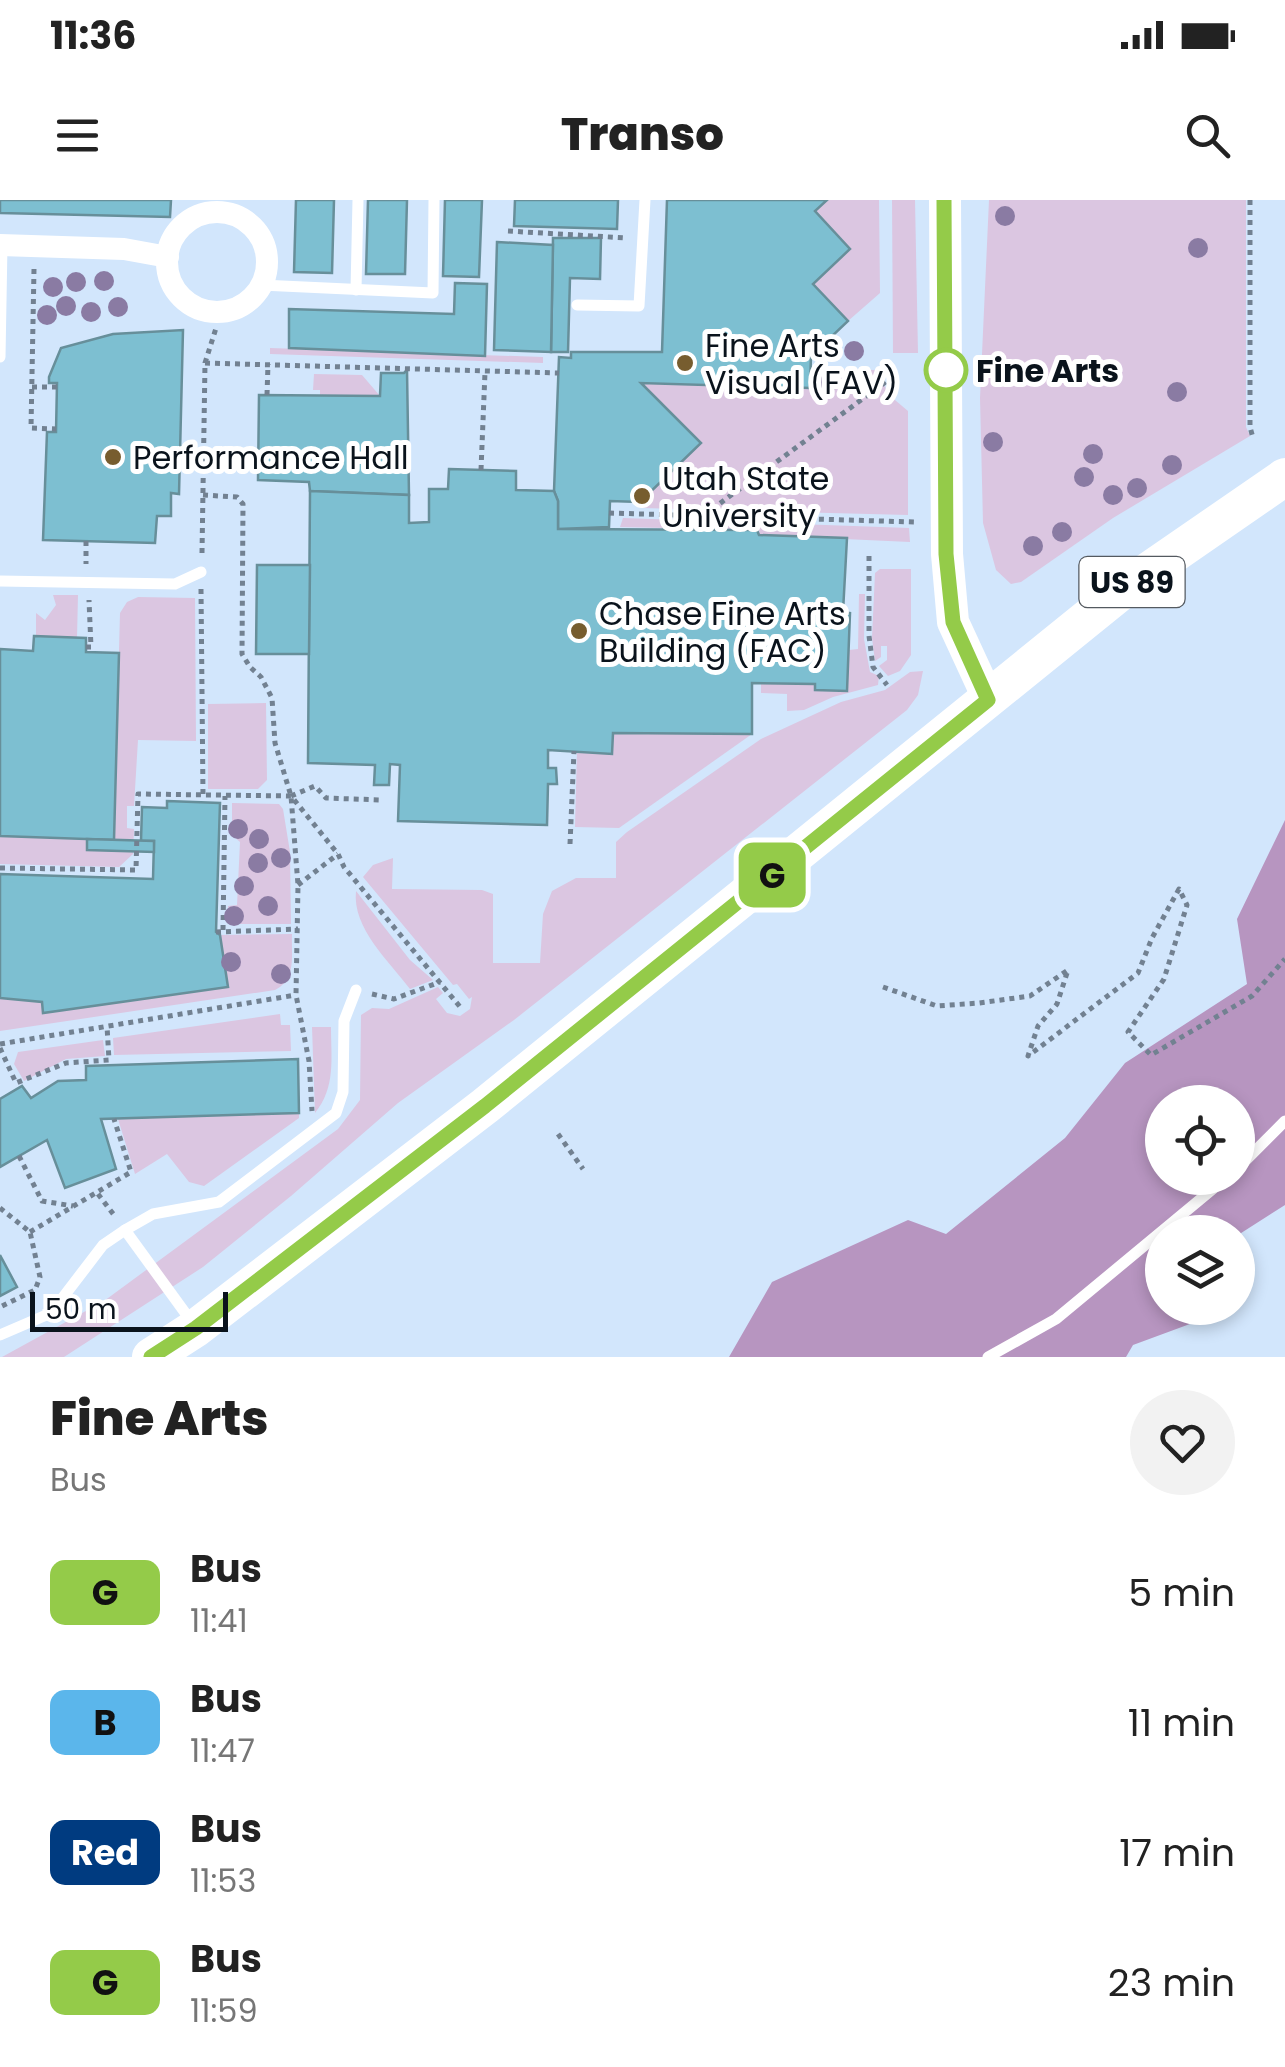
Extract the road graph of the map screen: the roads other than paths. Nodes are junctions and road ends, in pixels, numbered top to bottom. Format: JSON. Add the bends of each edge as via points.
{"nodes":[{"id":1,"x":358,"y":200,"type":"edge"},
{"id":2,"x":434,"y":200,"type":"edge"},
{"id":3,"x":645,"y":200,"type":"edge"},
{"id":4,"x":944,"y":200,"type":"edge"},
{"id":5,"x":225,"y":206,"type":"edge"},
{"id":6,"x":1,"y":245,"type":"edge"},
{"id":7,"x":168,"y":257,"type":"junction"},
{"id":8,"x":262,"y":285,"type":"junction"},
{"id":9,"x":356,"y":290,"type":"junction"},
{"id":10,"x":576,"y":305,"type":"dead end"},
{"id":11,"x":0,"y":356,"type":"edge"},
{"id":12,"x":1285,"y":477,"type":"edge"},
{"id":13,"x":201,"y":572,"type":"dead end"},
{"id":14,"x":0,"y":581,"type":"edge"},
{"id":15,"x":988,"y":700,"type":"junction"},
{"id":16,"x":356,"y":990,"type":"road end"},
{"id":17,"x":1285,"y":1121,"type":"edge"},
{"id":18,"x":1255,"y":1151,"type":"edge"},
{"id":19,"x":1205,"y":1195,"type":"edge"},
{"id":20,"x":124,"y":1230,"type":"junction"},
{"id":21,"x":196,"y":1328,"type":"junction"},
{"id":22,"x":0,"y":1335,"type":"edge"},
{"id":23,"x":150,"y":1357,"type":"edge"},
{"id":24,"x":988,"y":1357,"type":"edge"}],
"edges":[{"from":1,"to":9,"type":"lane"},
{"from":2,"to":9,"type":"lane","via":[[433,293]]},
{"from":3,"to":10,"type":"lane","via":[[638,306]]},
{"from":4,"to":15,"type":"main road","via":[[946,554],[953,622]]},
{"from":5,"to":7,"type":"street","via":[[190,220]]},
{"from":5,"to":8,"type":"street","via":[[263,242]]},
{"from":6,"to":7,"type":"street"},
{"from":6,"to":11,"type":"lane"},
{"from":7,"to":8,"type":"street","via":[[176,289],[201,309],[234,309]]},
{"from":8,"to":9,"type":"lane"},
{"from":12,"to":15,"type":"main road","number":"US 89","via":[[1130,584]]},
{"from":13,"to":14,"type":"lane","via":[[175,584]]},
{"from":15,"to":21,"type":"main road","number":"US 89","via":[[485,1106]]},
{"from":16,"to":20,"type":"lane","via":[[344,1021],[343,1092],[336,1114],[219,1202],[153,1214]]},
{"from":17,"to":18,"type":"lane"},
{"from":19,"to":24,"type":"lane","via":[[1056,1318]]},
{"from":20,"to":21,"type":"lane"},
{"from":20,"to":22,"type":"lane","via":[[103,1245],[51,1313]]},
{"from":21,"to":23,"type":"main road","number":"US 89"}]}
